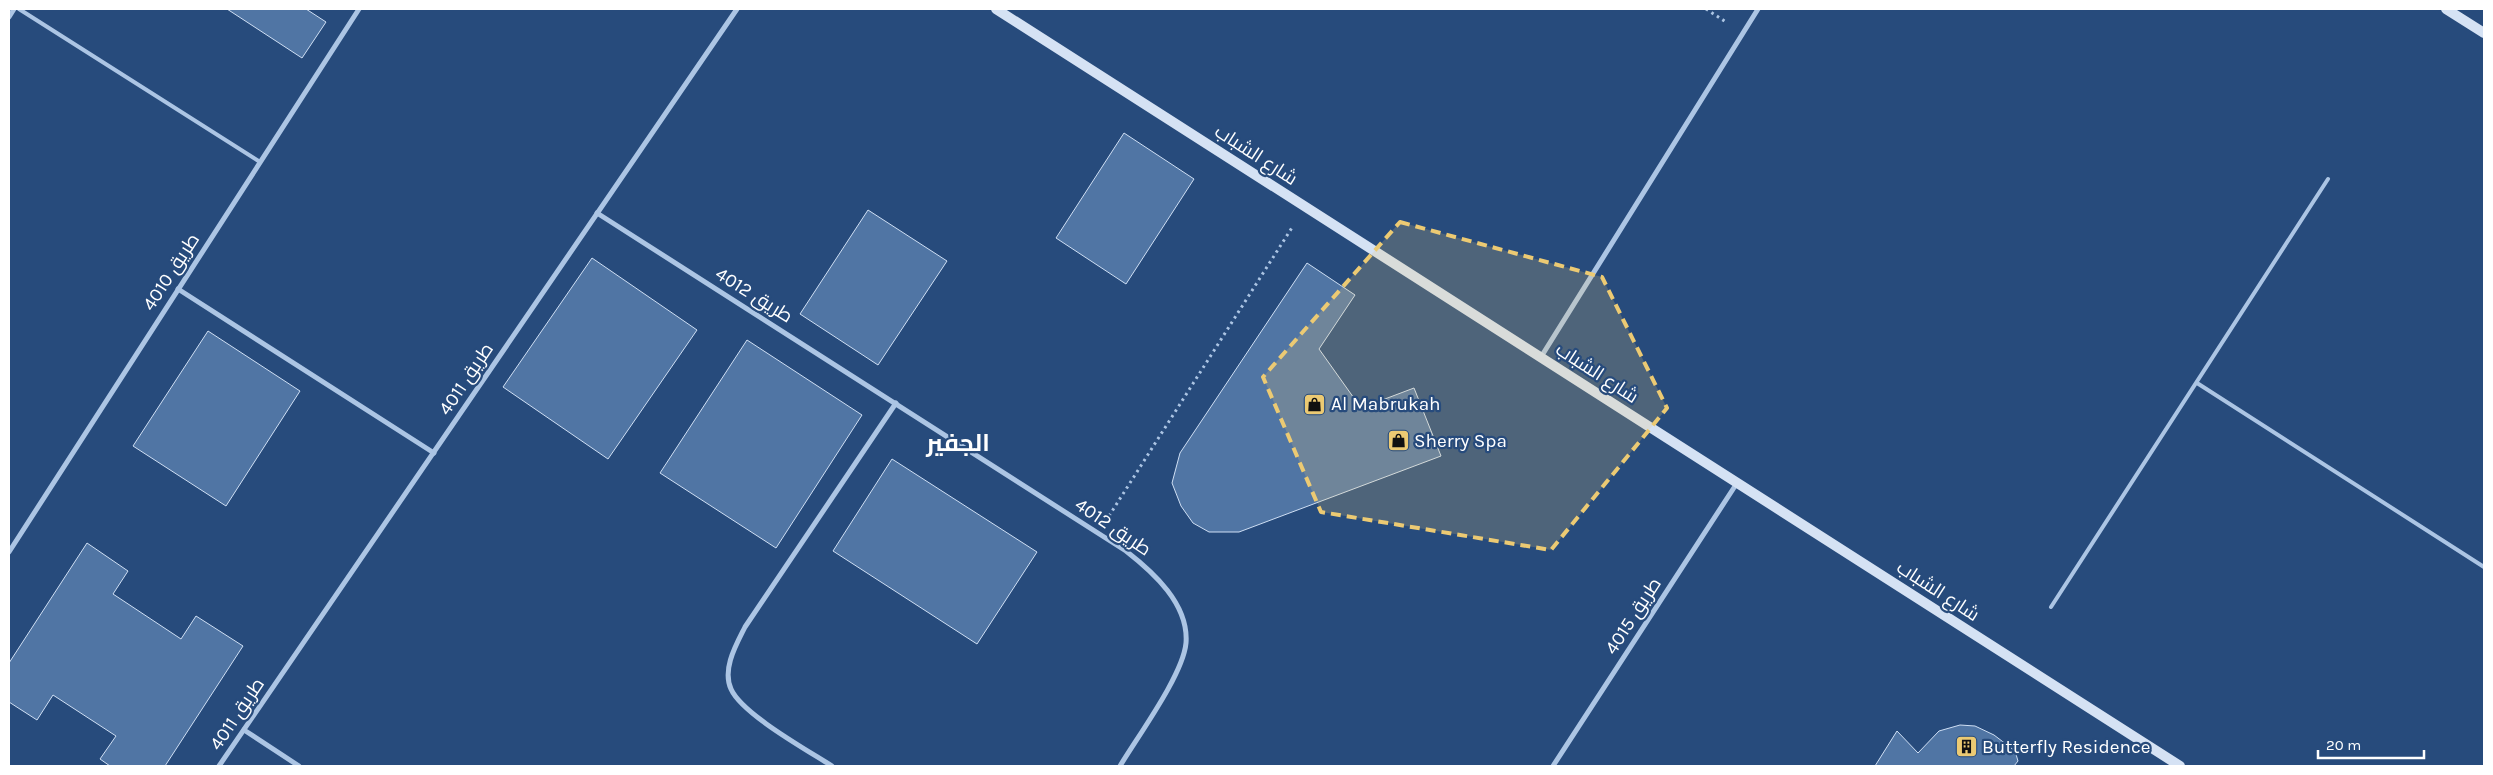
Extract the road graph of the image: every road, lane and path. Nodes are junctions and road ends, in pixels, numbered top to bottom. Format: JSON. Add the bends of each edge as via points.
{"nodes":[{"id":1,"x":14,"y":9,"type":"edge"},
{"id":2,"x":19,"y":9,"type":"edge"},
{"id":3,"x":359,"y":9,"type":"edge"},
{"id":4,"x":737,"y":9,"type":"edge"},
{"id":5,"x":996,"y":9,"type":"edge"},
{"id":6,"x":1758,"y":9,"type":"edge"},
{"id":7,"x":2446,"y":9,"type":"edge"},
{"id":8,"x":9,"y":17,"type":"edge"},
{"id":9,"x":2484,"y":33,"type":"edge"},
{"id":10,"x":260,"y":162,"type":"junction"},
{"id":11,"x":2328,"y":179,"type":"dead end"},
{"id":12,"x":1305,"y":207,"type":"junction"},
{"id":13,"x":597,"y":213,"type":"junction"},
{"id":14,"x":178,"y":289,"type":"junction"},
{"id":15,"x":1540,"y":358,"type":"junction"},
{"id":16,"x":2197,"y":382,"type":"junction"},
{"id":17,"x":896,"y":403,"type":"junction"},
{"id":18,"x":434,"y":453,"type":"junction"},
{"id":19,"x":1737,"y":483,"type":"junction"},
{"id":20,"x":1098,"y":534,"type":"junction"},
{"id":21,"x":9,"y":552,"type":"edge"},
{"id":22,"x":2484,"y":567,"type":"edge"},
{"id":23,"x":2051,"y":607,"type":"dead end"},
{"id":24,"x":244,"y":730,"type":"junction"},
{"id":25,"x":219,"y":766,"type":"edge"},
{"id":26,"x":298,"y":766,"type":"edge"},
{"id":27,"x":832,"y":766,"type":"edge"},
{"id":28,"x":1120,"y":766,"type":"edge"},
{"id":29,"x":1553,"y":766,"type":"edge"},
{"id":30,"x":2180,"y":766,"type":"edge"}],
"edges":[{"from":1,"to":8,"type":"street"},
{"from":2,"to":10,"type":"lane"},
{"from":3,"to":10,"type":"street","name":"طريق 4010"},
{"from":4,"to":13,"type":"street","name":"طريق 4011"},
{"from":5,"to":12,"type":"street","name":"شارع الشباب"},
{"from":6,"to":15,"type":"street"},
{"from":7,"to":9,"type":"street"},
{"from":10,"to":14,"type":"street","name":"طريق 4010"},
{"from":11,"to":16,"type":"lane"},
{"from":12,"to":15,"type":"street","name":"شارع الشباب"},
{"from":12,"to":20,"type":"path"},
{"from":13,"to":17,"type":"street","name":"طريق 4012"},
{"from":13,"to":18,"type":"street","name":"طريق 4011"},
{"from":14,"to":18,"type":"street"},
{"from":14,"to":21,"type":"street","name":"طريق 4010"},
{"from":15,"to":19,"type":"street","name":"شارع الشباب"},
{"from":16,"to":22,"type":"lane"},
{"from":16,"to":23,"type":"lane"},
{"from":17,"to":20,"type":"street","name":"طريق 4012"},
{"from":17,"to":27,"type":"street","via":[[732,651],[730,688],[742,705]]},
{"from":18,"to":24,"type":"street","name":"طريق 4011"},
{"from":19,"to":29,"type":"street","name":"طريق 4015"},
{"from":19,"to":30,"type":"street","name":"شارع الشباب"},
{"from":20,"to":28,"type":"street","name":"طريق 4012","via":[[1132,556],[1162,584],[1184,624],[1186,643],[1180,668]]},
{"from":24,"to":25,"type":"street","name":"طريق 4011"},
{"from":24,"to":26,"type":"street"}]}
